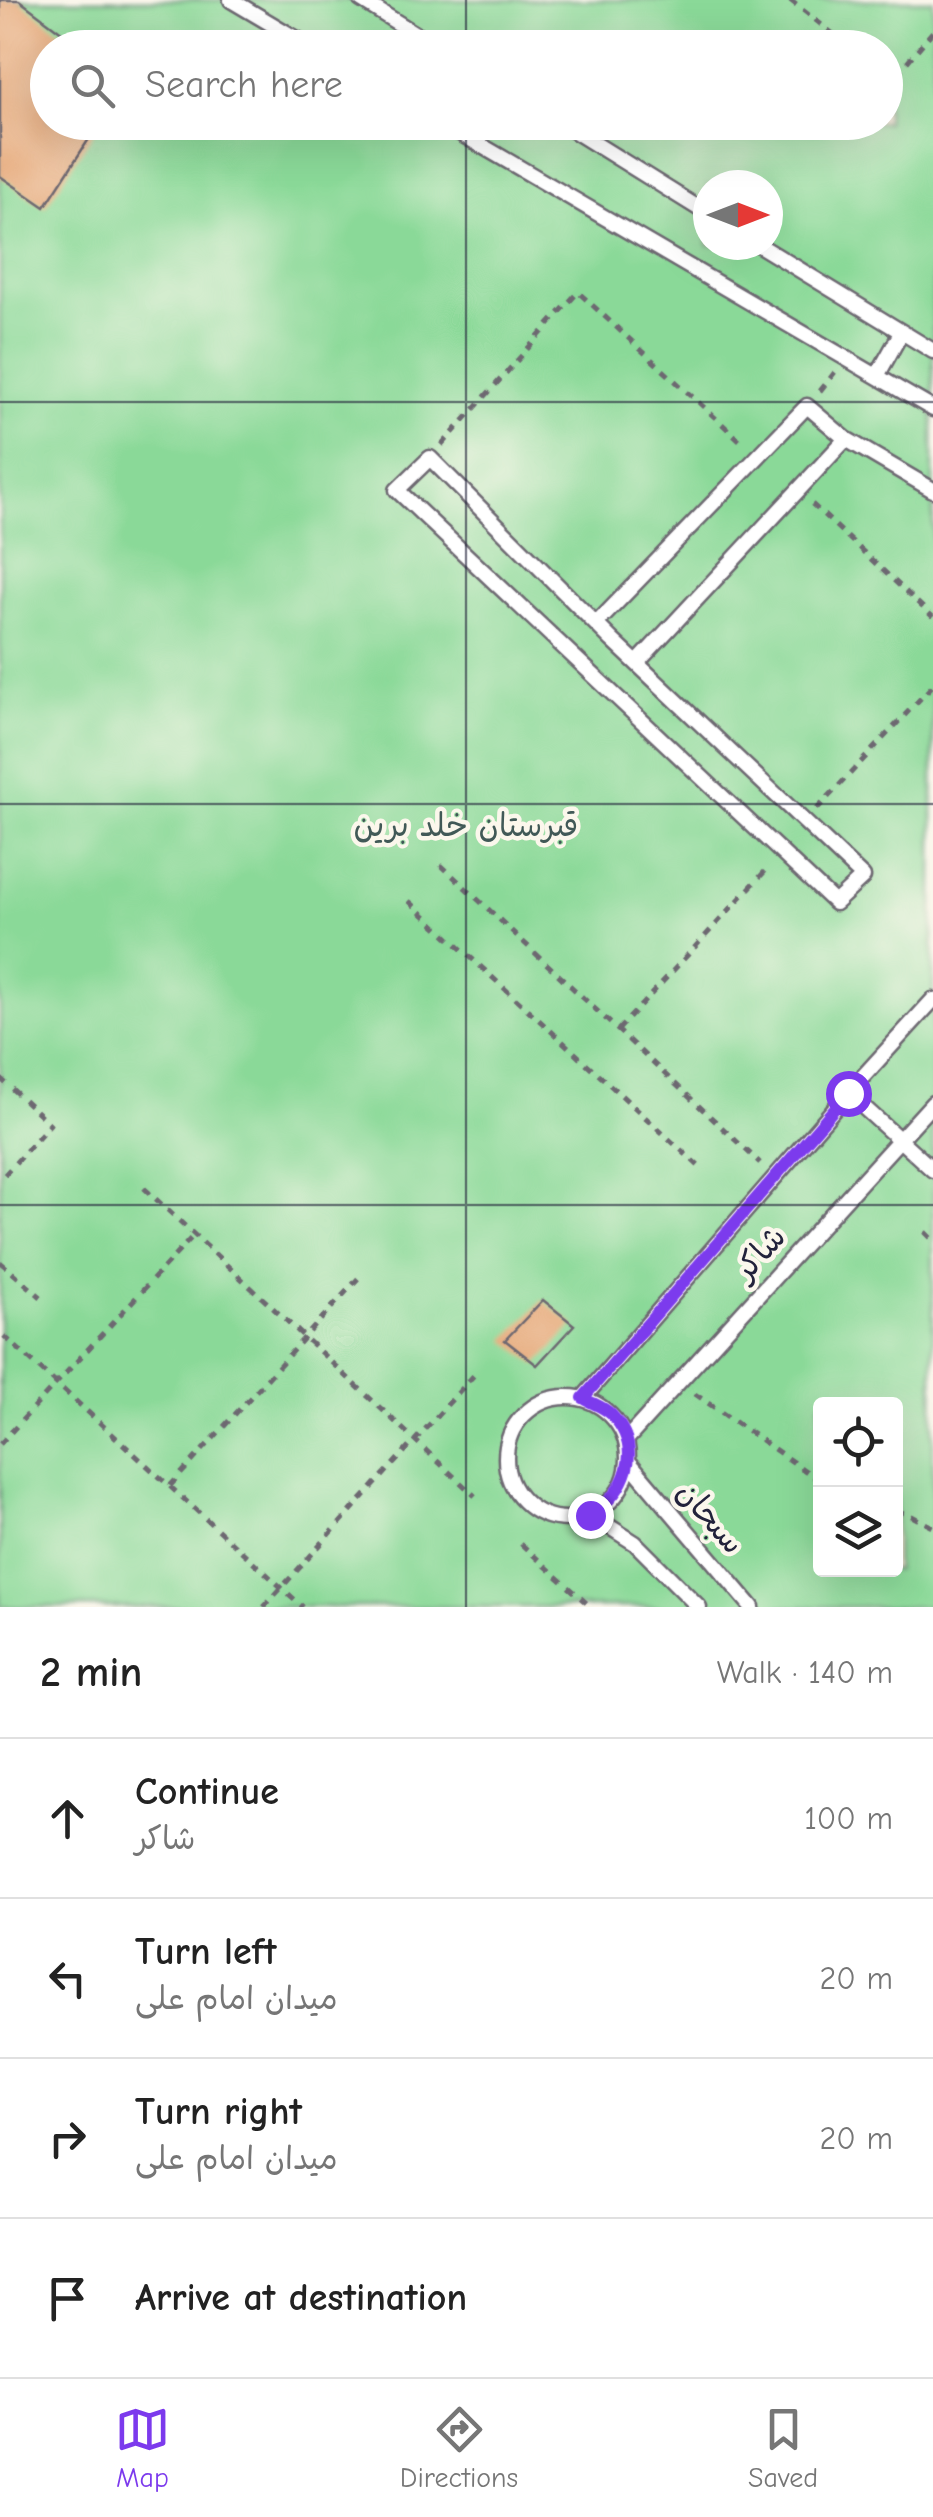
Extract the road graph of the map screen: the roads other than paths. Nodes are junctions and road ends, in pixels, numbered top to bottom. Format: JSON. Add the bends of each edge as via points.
{"nodes":[{"id":1,"x":231,"y":0,"type":"edge"},
{"id":2,"x":361,"y":0,"type":"edge"},
{"id":3,"x":282,"y":30,"type":"edge"},
{"id":4,"x":409,"y":30,"type":"edge"},
{"id":5,"x":472,"y":140,"type":"edge"},
{"id":6,"x":589,"y":140,"type":"edge"},
{"id":7,"x":693,"y":205,"type":"edge"},
{"id":8,"x":783,"y":260,"type":"edge"},
{"id":9,"x":901,"y":332,"type":"junction"},
{"id":10,"x":933,"y":350,"type":"edge"},
{"id":11,"x":877,"y":376,"type":"junction"},
{"id":12,"x":933,"y":409,"type":"edge"},
{"id":13,"x":846,"y":439,"type":"junction"},
{"id":14,"x":933,"y":490,"type":"edge"},
{"id":15,"x":596,"y":624,"type":"junction"},
{"id":16,"x":637,"y":663,"type":"junction"},
{"id":17,"x":933,"y":1000,"type":"edge"},
{"id":18,"x":848,"y":1093,"type":"junction"},
{"id":19,"x":933,"y":1103,"type":"edge"},
{"id":20,"x":899,"y":1139,"type":"junction"},
{"id":21,"x":933,"y":1170,"type":"edge"},
{"id":22,"x":583,"y":1398,"type":"junction"},
{"id":23,"x":626,"y":1440,"type":"junction"},
{"id":24,"x":629,"y":1462,"type":"junction"},
{"id":25,"x":590,"y":1515,"type":"junction"},
{"id":26,"x":699,"y":1607,"type":"edge"},
{"id":27,"x":752,"y":1607,"type":"edge"}],
"edges":[{"from":1,"to":3,"type":"lane"},
{"from":2,"to":4,"type":"lane"},
{"from":5,"to":11,"type":"lane"},
{"from":6,"to":7,"type":"lane"},
{"from":8,"to":9,"type":"lane"},
{"from":9,"to":10,"type":"lane"},
{"from":9,"to":11,"type":"lane"},
{"from":11,"to":12,"type":"lane"},
{"from":13,"to":14,"type":"lane"},
{"from":13,"to":15,"type":"lane","via":[[807,406]]},
{"from":13,"to":16,"type":"lane"},
{"from":15,"to":16,"type":"lane"},
{"from":15,"to":16,"type":"lane","via":[[430,458],[397,490],[834,903],[864,876]]},
{"from":17,"to":18,"type":"lane","name":"شاکر"},
{"from":18,"to":20,"type":"lane"},
{"from":18,"to":22,"type":"lane","name":"شاکر"},
{"from":19,"to":20,"type":"lane","name":"شاکر"},
{"from":20,"to":21,"type":"lane"},
{"from":20,"to":23,"type":"lane","name":"شاکر"},
{"from":22,"to":23,"type":"lane","via":[[610,1414]]},
{"from":22,"to":25,"type":"lane","via":[[561,1396],[522,1416],[506,1461],[526,1504],[569,1520]]},
{"from":23,"to":24,"type":"lane"},
{"from":24,"to":25,"type":"lane","via":[[610,1503]]},
{"from":24,"to":27,"type":"lane","name":"سبحان"},
{"from":25,"to":26,"type":"lane","via":[[635,1543]]}]}
